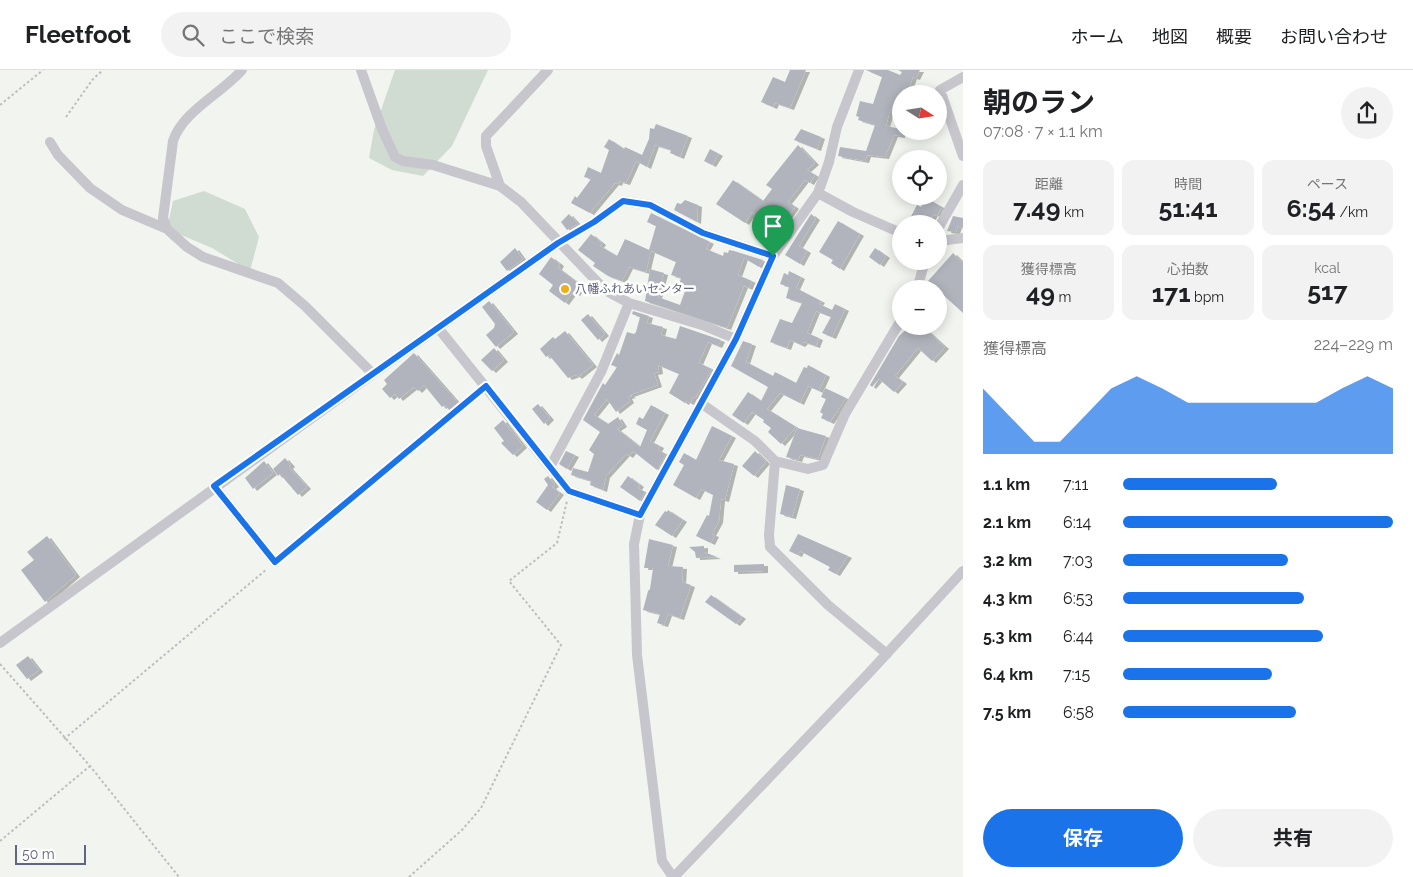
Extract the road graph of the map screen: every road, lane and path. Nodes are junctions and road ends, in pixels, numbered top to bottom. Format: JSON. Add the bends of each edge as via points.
{"nodes":[{"id":1,"x":43,"y":70,"type":"edge"},
{"id":2,"x":103,"y":70,"type":"edge"},
{"id":3,"x":242,"y":70,"type":"edge"},
{"id":4,"x":361,"y":70,"type":"edge"},
{"id":5,"x":548,"y":70,"type":"edge"},
{"id":6,"x":859,"y":70,"type":"edge"},
{"id":7,"x":963,"y":77,"type":"edge"},
{"id":8,"x":0,"y":105,"type":"edge"},
{"id":9,"x":66,"y":116,"type":"dead end"},
{"id":10,"x":50,"y":142,"type":"dead end"},
{"id":11,"x":963,"y":156,"type":"edge"},
{"id":12,"x":963,"y":185,"type":"edge"},
{"id":13,"x":500,"y":186,"type":"junction"},
{"id":14,"x":818,"y":193,"type":"junction"},
{"id":15,"x":946,"y":215,"type":"edge"},
{"id":16,"x":167,"y":229,"type":"junction"},
{"id":17,"x":892,"y":229,"type":"edge"},
{"id":18,"x":963,"y":238,"type":"edge"},
{"id":19,"x":947,"y":240,"type":"edge"},
{"id":20,"x":558,"y":243,"type":"junction"},
{"id":21,"x":773,"y":256,"type":"junction"},
{"id":22,"x":629,"y":303,"type":"junction"},
{"id":23,"x":439,"y":329,"type":"junction"},
{"id":24,"x":892,"y":335,"type":"edge"},
{"id":25,"x":736,"y":339,"type":"junction"},
{"id":26,"x":373,"y":374,"type":"junction"},
{"id":27,"x":486,"y":386,"type":"junction"},
{"id":28,"x":702,"y":404,"type":"junction"},
{"id":29,"x":775,"y":461,"type":"junction"},
{"id":30,"x":550,"y":467,"type":"junction"},
{"id":31,"x":214,"y":486,"type":"junction"},
{"id":32,"x":569,"y":491,"type":"junction"},
{"id":33,"x":640,"y":515,"type":"junction"},
{"id":34,"x":275,"y":562,"type":"junction"},
{"id":35,"x":963,"y":570,"type":"edge"},
{"id":36,"x":0,"y":643,"type":"edge"},
{"id":37,"x":886,"y":654,"type":"junction"},
{"id":38,"x":0,"y":664,"type":"edge"},
{"id":39,"x":64,"y":739,"type":"junction"},
{"id":40,"x":90,"y":766,"type":"junction"},
{"id":41,"x":0,"y":841,"type":"edge"},
{"id":42,"x":180,"y":877,"type":"edge"},
{"id":43,"x":409,"y":877,"type":"edge"},
{"id":44,"x":674,"y":877,"type":"edge"}],
"edges":[{"from":1,"to":8,"type":"path"},
{"from":2,"to":9,"type":"path"},
{"from":3,"to":16,"type":"street","via":[[220,92],[187,116],[176,131],[163,218]]},
{"from":4,"to":13,"type":"street","via":[[395,157]]},
{"from":5,"to":13,"type":"street","via":[[486,136],[486,146]]},
{"from":6,"to":14,"type":"street","via":[[837,127]]},
{"from":7,"to":11,"type":"street","via":[[940,90]]},
{"from":10,"to":16,"type":"street","via":[[90,188],[122,210]]},
{"from":12,"to":15,"type":"street"},
{"from":13,"to":20,"type":"street","via":[[521,202]]},
{"from":14,"to":17,"type":"street"},
{"from":14,"to":21,"type":"street"},
{"from":16,"to":26,"type":"street","via":[[203,257],[278,284],[305,306]]},
{"from":18,"to":19,"type":"street"},
{"from":20,"to":21,"type":"street","via":[[623,201],[650,205],[703,233]]},
{"from":20,"to":22,"type":"street","via":[[605,290]]},
{"from":20,"to":23,"type":"street"},
{"from":21,"to":25,"type":"street"},
{"from":22,"to":25,"type":"street"},
{"from":22,"to":30,"type":"street","via":[[601,372]]},
{"from":23,"to":26,"type":"street"},
{"from":23,"to":27,"type":"street"},
{"from":24,"to":29,"type":"street","via":[[845,414],[823,465],[808,469]]},
{"from":25,"to":28,"type":"street"},
{"from":26,"to":31,"type":"street"},
{"from":27,"to":30,"type":"street"},
{"from":27,"to":34,"type":"path"},
{"from":28,"to":29,"type":"street","via":[[756,442]]},
{"from":28,"to":33,"type":"street"},
{"from":29,"to":37,"type":"street","via":[[770,547],[828,605]]},
{"from":30,"to":32,"type":"street"},
{"from":31,"to":34,"type":"street"},
{"from":31,"to":36,"type":"street"},
{"from":32,"to":33,"type":"street"},
{"from":32,"to":43,"type":"path","via":[[556,543],[509,581],[561,646],[481,808],[462,830]]},
{"from":33,"to":44,"type":"street","via":[[634,544],[636,655],[662,861]]},
{"from":34,"to":39,"type":"path"},
{"from":35,"to":37,"type":"street"},
{"from":37,"to":44,"type":"street"},
{"from":38,"to":39,"type":"path"},
{"from":39,"to":40,"type":"path"},
{"from":40,"to":41,"type":"path"},
{"from":40,"to":42,"type":"path"}]}
